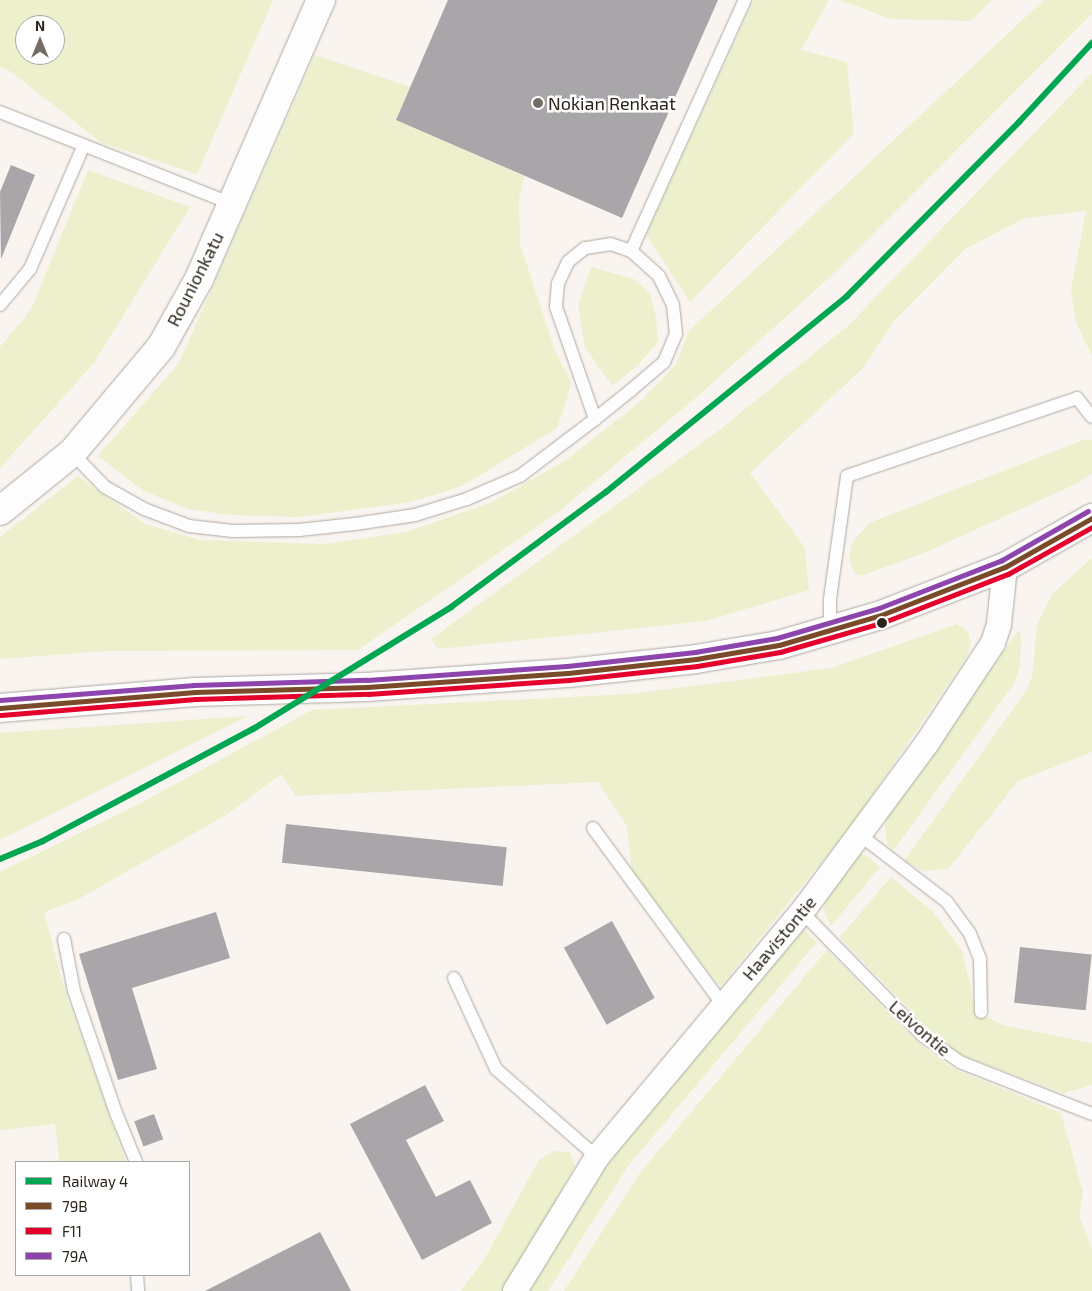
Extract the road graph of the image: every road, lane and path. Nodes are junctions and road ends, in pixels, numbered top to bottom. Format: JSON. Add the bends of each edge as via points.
{"nodes":[{"id":1,"x":321,"y":0,"type":"edge"},
{"id":2,"x":745,"y":0,"type":"edge"},
{"id":3,"x":0,"y":112,"type":"edge"},
{"id":4,"x":84,"y":145,"type":"junction"},
{"id":5,"x":232,"y":204,"type":"junction"},
{"id":6,"x":631,"y":251,"type":"junction"},
{"id":7,"x":0,"y":305,"type":"edge"},
{"id":8,"x":1092,"y":417,"type":"edge"},
{"id":9,"x":595,"y":419,"type":"junction"},
{"id":10,"x":72,"y":453,"type":"junction"},
{"id":11,"x":0,"y":511,"type":"edge"},
{"id":12,"x":1092,"y":518,"type":"edge"},
{"id":13,"x":1005,"y":567,"type":"junction"},
{"id":14,"x":830,"y":631,"type":"junction"},
{"id":15,"x":0,"y":708,"type":"edge"},
{"id":16,"x":593,"y":828,"type":"dead end"},
{"id":17,"x":860,"y":835,"type":"junction"},
{"id":18,"x":802,"y":912,"type":"junction"},
{"id":19,"x":64,"y":939,"type":"dead end"},
{"id":20,"x":454,"y":978,"type":"dead end"},
{"id":21,"x":723,"y":1006,"type":"junction"},
{"id":22,"x":981,"y":1012,"type":"dead end"},
{"id":23,"x":1092,"y":1114,"type":"edge"},
{"id":24,"x":597,"y":1157,"type":"junction"},
{"id":25,"x":136,"y":1161,"type":"edge"},
{"id":26,"x":137,"y":1276,"type":"edge"},
{"id":27,"x":138,"y":1291,"type":"edge"},
{"id":28,"x":515,"y":1291,"type":"edge"}],
"edges":[{"from":1,"to":5,"type":"main road","name":"Rounionkatu"},
{"from":2,"to":6,"type":"lane"},
{"from":3,"to":4,"type":"lane"},
{"from":4,"to":5,"type":"lane"},
{"from":4,"to":7,"type":"lane","via":[[30,269]]},
{"from":5,"to":10,"type":"main road","name":"Rounionkatu","via":[[199,279],[160,347]]},
{"from":6,"to":9,"type":"lane","via":[[659,276],[673,304],[676,334],[664,362]]},
{"from":6,"to":9,"type":"lane","via":[[611,244],[585,248],[568,262],[558,283],[556,307]]},
{"from":8,"to":14,"type":"lane","via":[[1077,398],[847,476],[830,599]]},
{"from":9,"to":10,"type":"lane","via":[[520,476],[467,500],[415,515],[299,530],[233,531],[189,526],[144,509],[105,487]]},
{"from":10,"to":11,"type":"main road","name":"Rounionkatu"},
{"from":12,"to":13,"type":"main road"},
{"from":13,"to":14,"type":"main road"},
{"from":13,"to":17,"type":"street","name":"Haavistontie","via":[[1000,624],[993,643],[927,743]]},
{"from":14,"to":15,"type":"main road","via":[[779,645],[696,659],[568,672],[367,686],[195,692]]},
{"from":16,"to":21,"type":"lane"},
{"from":17,"to":18,"type":"street","name":"Haavistontie"},
{"from":17,"to":22,"type":"lane","via":[[947,902],[970,934],[980,959]]},
{"from":18,"to":21,"type":"street","name":"Haavistontie"},
{"from":18,"to":23,"type":"lane","name":"Leivontie","via":[[923,1036],[960,1062]]},
{"from":19,"to":25,"type":"lane","via":[[74,991]]},
{"from":20,"to":24,"type":"lane","via":[[496,1069]]},
{"from":21,"to":24,"type":"street","name":"Haavistontie"},
{"from":24,"to":28,"type":"street","name":"Haavistontie"},
{"from":26,"to":27,"type":"lane"}]}
